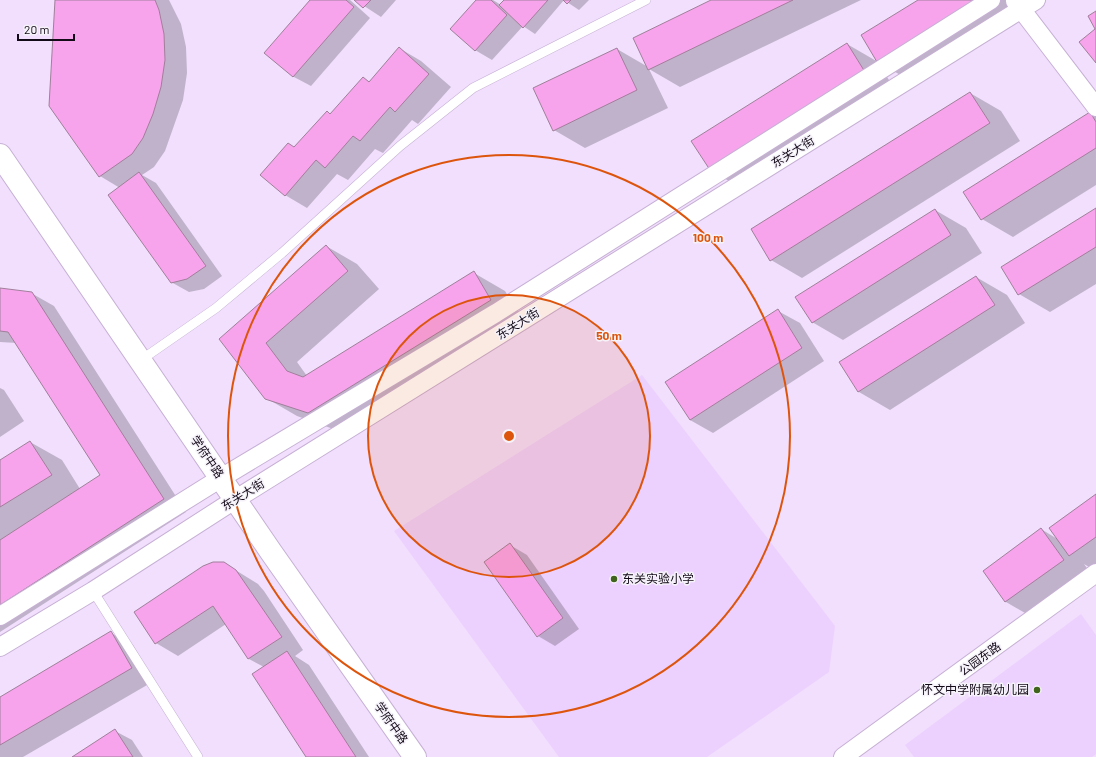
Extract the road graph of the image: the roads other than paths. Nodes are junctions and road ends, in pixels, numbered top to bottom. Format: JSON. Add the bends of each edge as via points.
{"nodes":[{"id":1,"x":646,"y":0,"type":"edge"},
{"id":2,"x":991,"y":0,"type":"edge"},
{"id":3,"x":1024,"y":3,"type":"edge"},
{"id":4,"x":1096,"y":107,"type":"edge"},
{"id":5,"x":0,"y":155,"type":"edge"},
{"id":6,"x":5,"y":168,"type":"edge"},
{"id":7,"x":141,"y":360,"type":"junction"},
{"id":8,"x":222,"y":478,"type":"junction"},
{"id":9,"x":236,"y":499,"type":"junction"},
{"id":10,"x":1096,"y":573,"type":"edge"},
{"id":11,"x":93,"y":591,"type":"junction"},
{"id":12,"x":0,"y":616,"type":"edge"},
{"id":13,"x":0,"y":647,"type":"edge"},
{"id":14,"x":198,"y":757,"type":"edge"},
{"id":15,"x":415,"y":757,"type":"edge"},
{"id":16,"x":843,"y":757,"type":"edge"}],
"edges":[{"from":1,"to":7,"type":"lane","via":[[473,88],[400,146],[282,253],[216,308]]},
{"from":2,"to":8,"type":"street","name":"东关大街","via":[[496,313]]},
{"from":3,"to":4,"type":"street"},
{"from":3,"to":9,"type":"street","name":"东关大街"},
{"from":5,"to":6,"type":"street","name":"学府中路"},
{"from":6,"to":7,"type":"street","name":"学府中路"},
{"from":7,"to":8,"type":"street","name":"学府中路"},
{"from":8,"to":9,"type":"street","name":"学府中路"},
{"from":8,"to":12,"type":"street","name":"东关大街"},
{"from":9,"to":11,"type":"street","name":"东关大街"},
{"from":9,"to":15,"type":"street","name":"学府中路"},
{"from":10,"to":16,"type":"street","name":"公园东路"},
{"from":11,"to":13,"type":"street","name":"东关大街"},
{"from":11,"to":14,"type":"lane"}]}
